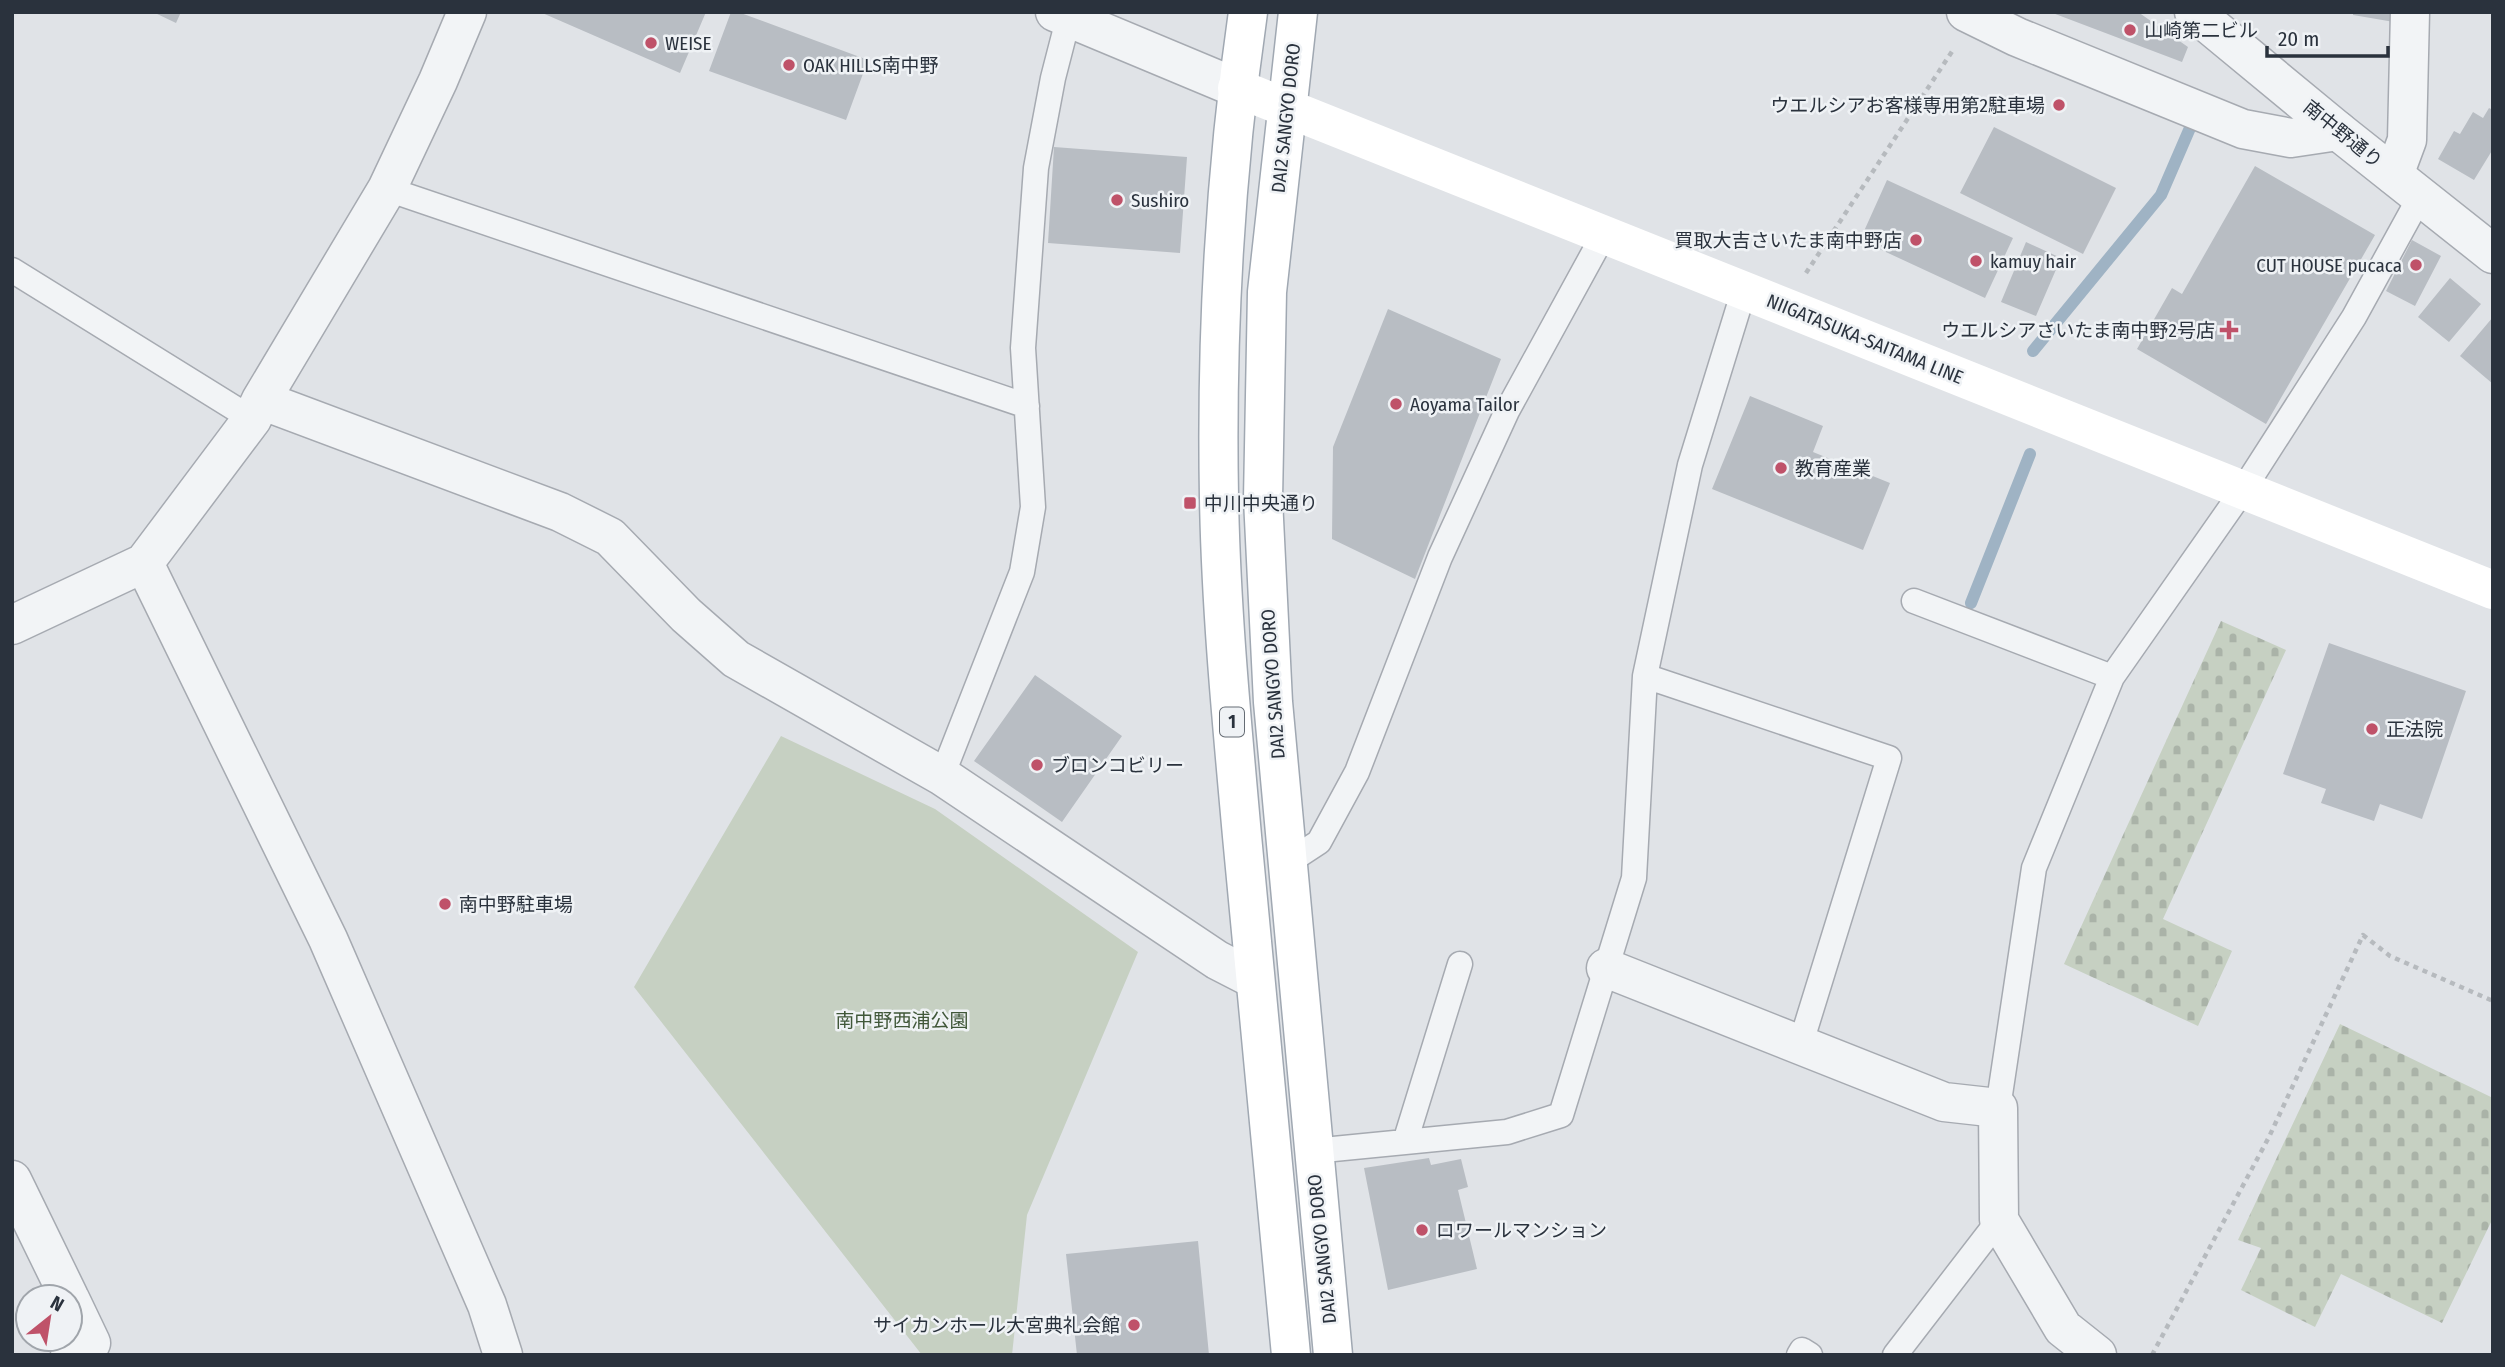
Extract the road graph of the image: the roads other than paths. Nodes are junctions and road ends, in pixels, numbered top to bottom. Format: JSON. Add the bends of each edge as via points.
{"nodes":[{"id":1,"x":467,"y":12,"type":"edge"},
{"id":2,"x":1248,"y":12,"type":"edge"},
{"id":3,"x":1298,"y":12,"type":"edge"},
{"id":4,"x":2194,"y":12,"type":"edge"},
{"id":5,"x":2410,"y":12,"type":"edge"},
{"id":6,"x":1065,"y":14,"type":"edge"},
{"id":7,"x":1970,"y":15,"type":"edge"},
{"id":8,"x":1237,"y":88,"type":"junction"},
{"id":9,"x":1286,"y":107,"type":"junction"},
{"id":10,"x":2338,"y":131,"type":"junction"},
{"id":11,"x":2407,"y":185,"type":"junction"},
{"id":12,"x":387,"y":189,"type":"junction"},
{"id":13,"x":1604,"y":234,"type":"junction"},
{"id":14,"x":2493,"y":254,"type":"edge"},
{"id":15,"x":12,"y":270,"type":"edge"},
{"id":16,"x":1744,"y":290,"type":"junction"},
{"id":17,"x":1027,"y":406,"type":"junction"},
{"id":18,"x":257,"y":409,"type":"junction"},
{"id":19,"x":2243,"y":490,"type":"junction"},
{"id":20,"x":144,"y":563,"type":"junction"},
{"id":21,"x":2493,"y":590,"type":"edge"},
{"id":22,"x":1914,"y":601,"type":"dead end"},
{"id":23,"x":12,"y":625,"type":"edge"},
{"id":24,"x":1645,"y":676,"type":"junction"},
{"id":25,"x":2112,"y":677,"type":"junction"},
{"id":26,"x":942,"y":776,"type":"junction"},
{"id":27,"x":1287,"y":863,"type":"junction"},
{"id":28,"x":1460,"y":964,"type":"dead end"},
{"id":29,"x":1606,"y":968,"type":"junction"},
{"id":30,"x":1254,"y":979,"type":"junction"},
{"id":31,"x":1800,"y":1046,"type":"junction"},
{"id":32,"x":1998,"y":1108,"type":"junction"},
{"id":33,"x":1405,"y":1142,"type":"junction"},
{"id":34,"x":1312,"y":1151,"type":"junction"},
{"id":35,"x":12,"y":1180,"type":"edge"},
{"id":36,"x":1999,"y":1220,"type":"junction"},
{"id":37,"x":63,"y":1283,"type":"edge"},
{"id":38,"x":84,"y":1328,"type":"edge"},
{"id":39,"x":84,"y":1347,"type":"edge"},
{"id":40,"x":503,"y":1355,"type":"edge"},
{"id":41,"x":1291,"y":1355,"type":"edge"},
{"id":42,"x":1333,"y":1355,"type":"edge"},
{"id":43,"x":1798,"y":1355,"type":"edge"},
{"id":44,"x":1810,"y":1355,"type":"edge"},
{"id":45,"x":1895,"y":1355,"type":"edge"},
{"id":46,"x":2097,"y":1355,"type":"edge"}],
"edges":[{"from":1,"to":12,"type":"street"},
{"from":2,"to":8,"type":"main road","number":"1"},
{"from":3,"to":9,"type":"main road","name":"DAI2 SANGYO DORO","number":"1"},
{"from":4,"to":10,"type":"street","name":"南中野通り"},
{"from":5,"to":11,"type":"street"},
{"from":6,"to":8,"type":"street"},
{"from":6,"to":17,"type":"lane","via":[[1036,168],[1023,348]]},
{"from":7,"to":10,"type":"street","via":[[2243,129],[2291,138]]},
{"from":8,"to":9,"type":"main road","name":"NIIGATASUKA-SAITAMA LINE"},
{"from":8,"to":30,"type":"main road","number":"1","via":[[1222,295],[1219,499]]},
{"from":9,"to":13,"type":"main road","name":"NIIGATASUKA-SAITAMA LINE"},
{"from":9,"to":27,"type":"main road","name":"DAI2 SANGYO DORO","number":"1","via":[[1267,292],[1264,499],[1273,702]]},
{"from":10,"to":11,"type":"street","name":"南中野通り"},
{"from":11,"to":14,"type":"street","name":"南中野通り"},
{"from":11,"to":19,"type":"lane","via":[[2354,317]]},
{"from":12,"to":17,"type":"lane"},
{"from":12,"to":18,"type":"street"},
{"from":13,"to":16,"type":"main road","name":"NIIGATASUKA-SAITAMA LINE"},
{"from":13,"to":27,"type":"lane","via":[[1496,435],[1440,557],[1357,772],[1320,842]]},
{"from":15,"to":18,"type":"lane"},
{"from":16,"to":19,"type":"main road","name":"NIIGATASUKA-SAITAMA LINE"},
{"from":16,"to":24,"type":"lane","via":[[1690,465]]},
{"from":17,"to":26,"type":"lane","via":[[1033,507],[1022,572]]},
{"from":18,"to":20,"type":"street"},
{"from":18,"to":26,"type":"street","via":[[560,512],[610,537],[736,659]]},
{"from":19,"to":21,"type":"main road","name":"NIIGATASUKA-SAITAMA LINE"},
{"from":19,"to":25,"type":"lane"},
{"from":20,"to":23,"type":"street"},
{"from":20,"to":40,"type":"street","via":[[327,939],[487,1305]]},
{"from":22,"to":25,"type":"lane"},
{"from":24,"to":29,"type":"lane","via":[[1634,878]]},
{"from":24,"to":31,"type":"lane","via":[[1889,758]]},
{"from":25,"to":32,"type":"lane","via":[[2035,868]]},
{"from":26,"to":30,"type":"street","via":[[1217,960]]},
{"from":27,"to":34,"type":"main road","name":"DAI2 SANGYO DORO","number":"1"},
{"from":28,"to":33,"type":"lane"},
{"from":29,"to":31,"type":"street"},
{"from":29,"to":33,"type":"lane","via":[[1561,1115],[1507,1132]]},
{"from":30,"to":41,"type":"main road","number":"1"},
{"from":31,"to":32,"type":"street","via":[[1944,1101]]},
{"from":32,"to":36,"type":"street"},
{"from":33,"to":34,"type":"lane"},
{"from":34,"to":42,"type":"main road","name":"DAI2 SANGYO DORO","number":"1"},
{"from":35,"to":37,"type":"street"},
{"from":36,"to":45,"type":"lane"},
{"from":36,"to":46,"type":"street","via":[[2063,1328]]},
{"from":38,"to":39,"type":"street","via":[[91,1343]]},
{"from":43,"to":44,"type":"lane","via":[[1802,1350]]}]}
